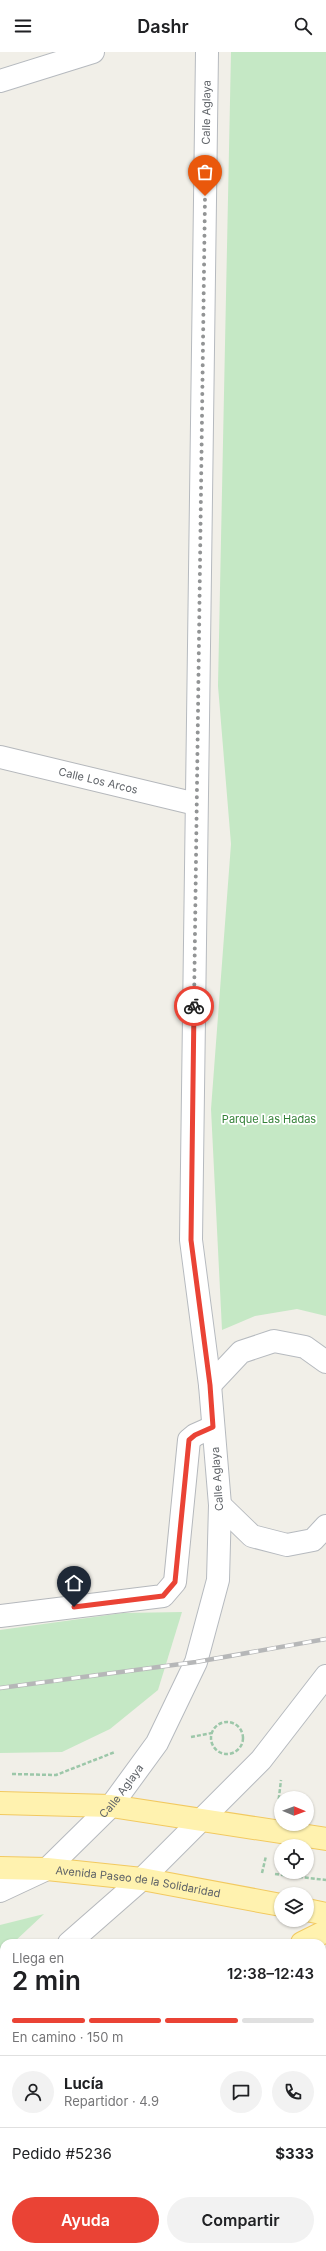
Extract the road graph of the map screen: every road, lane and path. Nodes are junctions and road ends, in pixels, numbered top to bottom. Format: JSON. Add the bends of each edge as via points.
{"nodes":[{"id":1,"x":93,"y":52,"type":"edge"},
{"id":2,"x":207,"y":52,"type":"edge"},
{"id":3,"x":0,"y":81,"type":"edge"},
{"id":4,"x":0,"y":756,"type":"edge"},
{"id":5,"x":196,"y":804,"type":"junction"},
{"id":6,"x":326,"y":1362,"type":"edge"},
{"id":7,"x":210,"y":1385,"type":"junction"},
{"id":8,"x":213,"y":1427,"type":"junction"},
{"id":9,"x":220,"y":1505,"type":"junction"},
{"id":10,"x":326,"y":1526,"type":"edge"},
{"id":11,"x":0,"y":1616,"type":"edge"},
{"id":12,"x":326,"y":1676,"type":"edge"},
{"id":13,"x":214,"y":1728,"type":"joint"},
{"id":14,"x":119,"y":1751,"type":"dead end"},
{"id":15,"x":8,"y":1774,"type":"dead end"},
{"id":16,"x":0,"y":1802,"type":"edge"},
{"id":17,"x":111,"y":1806,"type":"junction"},
{"id":18,"x":201,"y":1820,"type":"junction"},
{"id":19,"x":326,"y":1839,"type":"edge"},
{"id":20,"x":0,"y":1868,"type":"edge"},
{"id":21,"x":47,"y":1869,"type":"junction"},
{"id":22,"x":261,"y":1873,"type":"dead end"},
{"id":23,"x":142,"y":1879,"type":"junction"},
{"id":24,"x":326,"y":1880,"type":"edge"},
{"id":25,"x":0,"y":1892,"type":"edge"},
{"id":26,"x":274,"y":1904,"type":"edge"},
{"id":27,"x":314,"y":1911,"type":"edge"},
{"id":28,"x":326,"y":1914,"type":"edge"},
{"id":29,"x":326,"y":1931,"type":"edge"},
{"id":30,"x":74,"y":1939,"type":"edge"},
{"id":31,"x":310,"y":1939,"type":"edge"}],
"edges":[{"from":1,"to":3,"type":"main road"},
{"from":2,"to":5,"type":"main road","name":"Calle Aglaya"},
{"from":4,"to":5,"type":"main road","name":"Calle Los Arcos"},
{"from":5,"to":7,"type":"main road","name":"Calle Aglaya","via":[[191,1240]]},
{"from":6,"to":7,"type":"main road","via":[[305,1347],[274,1341],[241,1352]]},
{"from":7,"to":8,"type":"main road","name":"Calle Aglaya"},
{"from":8,"to":9,"type":"main road","name":"Calle Aglaya"},
{"from":8,"to":11,"type":"main road","via":[[189,1440],[175,1582],[163,1596]]},
{"from":9,"to":10,"type":"main road","via":[[252,1536],[287,1545],[313,1540]]},
{"from":9,"to":17,"type":"main road","name":"Calle Aglaya","via":[[218,1580],[196,1662],[157,1743]]},
{"from":12,"to":18,"type":"main road","via":[[261,1760]]},
{"from":13,"to":13,"type":"path","via":[[211,1738],[218,1752],[228,1754],[241,1746],[241,1731],[234,1723],[224,1722]]},
{"from":14,"to":15,"type":"path","via":[[56,1775]]},
{"from":16,"to":17,"type":"main road"},
{"from":17,"to":18,"type":"main road"},
{"from":17,"to":21,"type":"main road","name":"Calle Aglaya"},
{"from":18,"to":19,"type":"main road"},
{"from":18,"to":23,"type":"main road"},
{"from":20,"to":21,"type":"main road"},
{"from":21,"to":23,"type":"main road","name":"Avenida Paseo de la Solidaridad"},
{"from":21,"to":25,"type":"main road","name":"Avenida Paseo de la Solidaridad"},
{"from":22,"to":24,"type":"path"},
{"from":23,"to":26,"type":"main road","name":"Avenida Paseo de la Solidaridad"},
{"from":23,"to":30,"type":"main road"},
{"from":27,"to":28,"type":"main road"},
{"from":29,"to":31,"type":"main road"}]}
